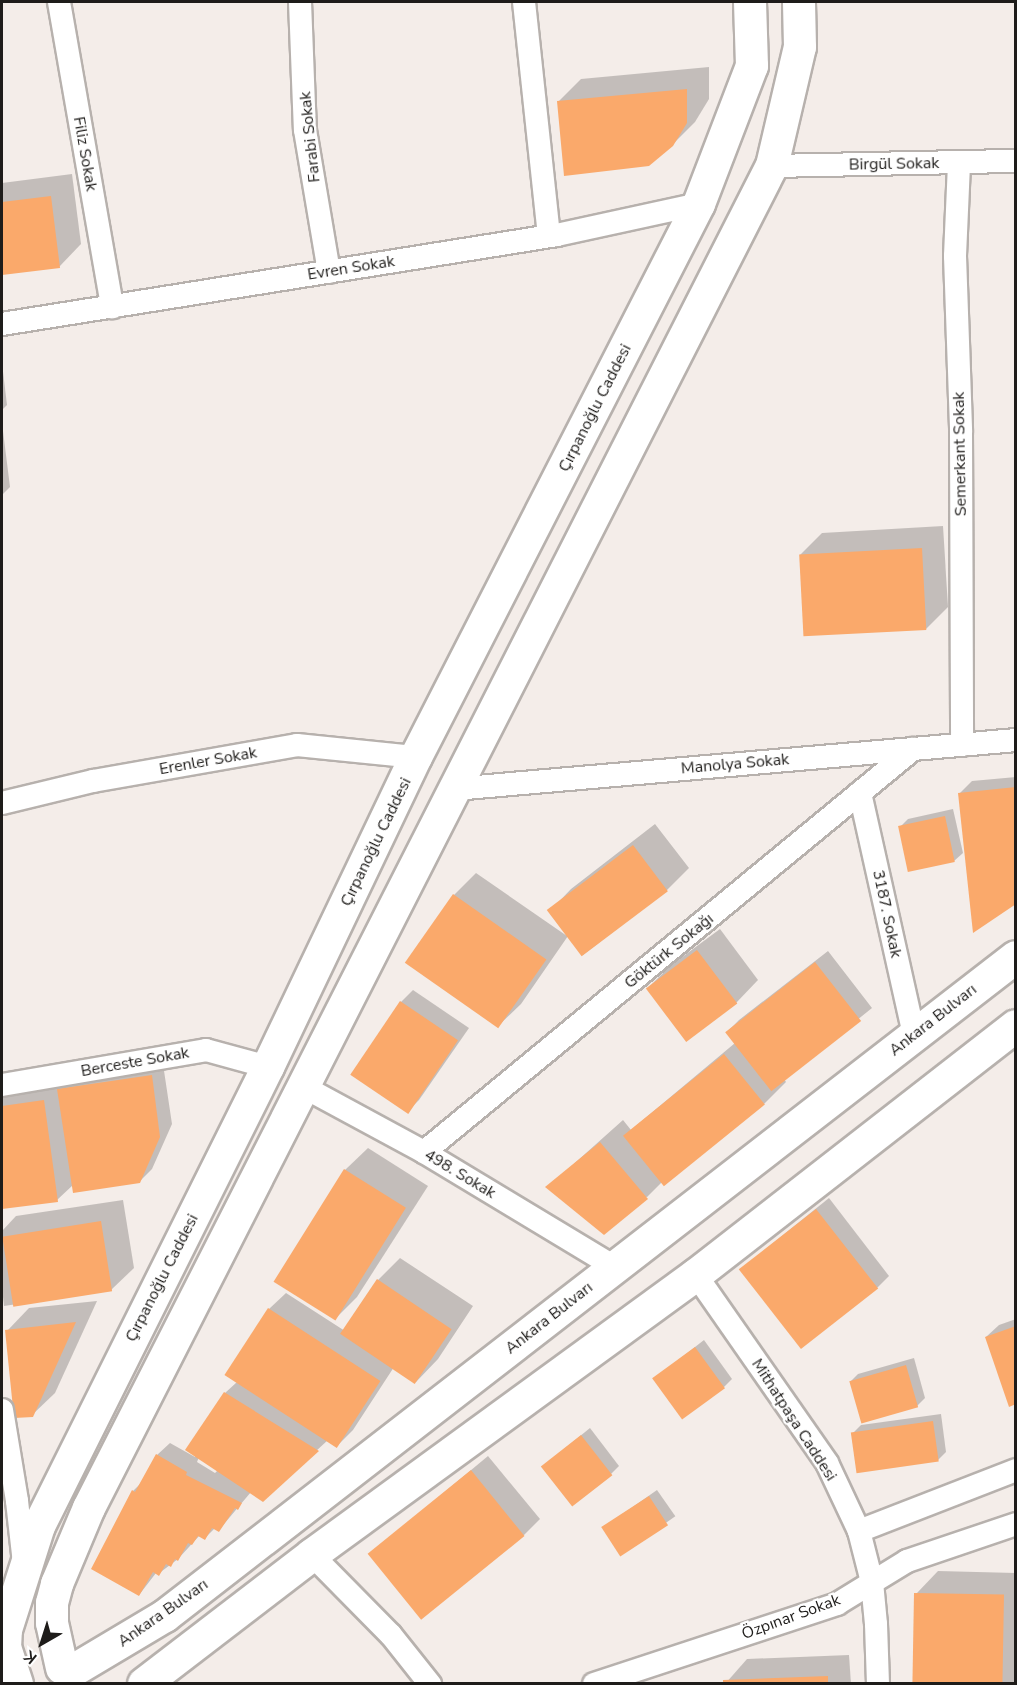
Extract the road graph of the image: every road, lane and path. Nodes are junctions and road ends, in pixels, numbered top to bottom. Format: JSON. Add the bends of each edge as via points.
{"nodes":[{"id":1,"x":58,"y":2,"type":"edge"},
{"id":2,"x":300,"y":2,"type":"edge"},
{"id":3,"x":524,"y":2,"type":"edge"},
{"id":4,"x":750,"y":2,"type":"edge"},
{"id":5,"x":799,"y":2,"type":"edge"},
{"id":6,"x":1016,"y":162,"type":"edge"},
{"id":7,"x":959,"y":164,"type":"junction"},
{"id":8,"x":772,"y":166,"type":"junction"},
{"id":9,"x":699,"y":204,"type":"junction"},
{"id":10,"x":549,"y":236,"type":"junction"},
{"id":11,"x":329,"y":272,"type":"junction"},
{"id":12,"x":112,"y":307,"type":"junction"},
{"id":13,"x":2,"y":324,"type":"edge"},
{"id":14,"x":1016,"y":741,"type":"edge"},
{"id":15,"x":962,"y":745,"type":"junction"},
{"id":16,"x":913,"y":749,"type":"junction"},
{"id":17,"x":416,"y":757,"type":"junction"},
{"id":18,"x":454,"y":789,"type":"junction"},
{"id":19,"x":860,"y":793,"type":"junction"},
{"id":20,"x":2,"y":803,"type":"edge"},
{"id":21,"x":1016,"y":957,"type":"edge"},
{"id":22,"x":1016,"y":1026,"type":"edge"},
{"id":23,"x":914,"y":1035,"type":"junction"},
{"id":24,"x":268,"y":1067,"type":"junction"},
{"id":25,"x":2,"y":1085,"type":"edge"},
{"id":26,"x":302,"y":1086,"type":"junction"},
{"id":27,"x":424,"y":1152,"type":"junction"},
{"id":28,"x":615,"y":1267,"type":"junction"},
{"id":29,"x":696,"y":1275,"type":"junction"},
{"id":30,"x":2,"y":1410,"type":"edge"},
{"id":31,"x":1016,"y":1470,"type":"edge"},
{"id":32,"x":1016,"y":1524,"type":"edge"},
{"id":33,"x":859,"y":1531,"type":"junction"},
{"id":34,"x":312,"y":1555,"type":"junction"},
{"id":35,"x":24,"y":1568,"type":"junction"},
{"id":36,"x":872,"y":1582,"type":"junction"},
{"id":37,"x":4,"y":1631,"type":"edge"},
{"id":38,"x":79,"y":1673,"type":"edge"},
{"id":39,"x":17,"y":1683,"type":"edge"},
{"id":40,"x":30,"y":1683,"type":"edge"},
{"id":41,"x":144,"y":1683,"type":"edge"},
{"id":42,"x":430,"y":1683,"type":"edge"},
{"id":43,"x":594,"y":1683,"type":"edge"},
{"id":44,"x":878,"y":1683,"type":"edge"}],
"edges":[{"from":1,"to":12,"type":"street","name":"Filiz Sokak"},
{"from":2,"to":11,"type":"street","name":"Farabi Sokak","via":[[306,130]]},
{"from":3,"to":10,"type":"street"},
{"from":4,"to":9,"type":"main road","name":"Çırpanoğlu Caddesi","via":[[752,66]]},
{"from":5,"to":8,"type":"main road","via":[[800,47]]},
{"from":6,"to":7,"type":"street","name":"Birgül Sokak"},
{"from":7,"to":8,"type":"street","name":"Birgül Sokak"},
{"from":7,"to":15,"type":"street","name":"Semerkant Sokak","via":[[955,256],[961,432]]},
{"from":8,"to":18,"type":"main road"},
{"from":9,"to":10,"type":"street","name":"Evren Sokak"},
{"from":9,"to":17,"type":"main road","name":"Çırpanoğlu Caddesi"},
{"from":10,"to":11,"type":"street","name":"Evren Sokak"},
{"from":11,"to":12,"type":"street","name":"Evren Sokak"},
{"from":12,"to":13,"type":"street","name":"Evren Sokak"},
{"from":14,"to":15,"type":"street","name":"Manolya Sokak"},
{"from":15,"to":16,"type":"street","name":"Manolya Sokak"},
{"from":16,"to":18,"type":"street","name":"Manolya Sokak"},
{"from":16,"to":19,"type":"street","name":"Göktürk Sokağı"},
{"from":17,"to":20,"type":"street","name":"Erenler Sokak","via":[[297,745],[93,781]]},
{"from":17,"to":24,"type":"main road","name":"Çırpanoğlu Caddesi"},
{"from":18,"to":26,"type":"main road"},
{"from":19,"to":23,"type":"street","name":"3187. Sokak"},
{"from":19,"to":27,"type":"street","name":"Göktürk Sokağı"},
{"from":21,"to":23,"type":"main road","name":"Ankara Bulvarı"},
{"from":22,"to":29,"type":"main road"},
{"from":23,"to":28,"type":"main road","name":"Ankara Bulvarı"},
{"from":24,"to":25,"type":"street","name":"Berceste Sokak","via":[[206,1050]]},
{"from":24,"to":35,"type":"main road","name":"Çırpanoğlu Caddesi","via":[[57,1488]]},
{"from":26,"to":27,"type":"street","name":"498. Sokak"},
{"from":26,"to":38,"type":"main road","via":[[121,1440],[57,1584],[52,1623]]},
{"from":27,"to":28,"type":"street","name":"498. Sokak"},
{"from":28,"to":38,"type":"main road","name":"Ankara Bulvarı","via":[[165,1616]]},
{"from":29,"to":33,"type":"street","name":"Mithatpaşa Caddesi","via":[[827,1463]]},
{"from":29,"to":34,"type":"main road"},
{"from":30,"to":35,"type":"street"},
{"from":31,"to":33,"type":"street"},
{"from":32,"to":36,"type":"street","name":"Özpınar Sokak","via":[[907,1561]]},
{"from":33,"to":36,"type":"street","name":"Mithatpaşa Caddesi"},
{"from":34,"to":41,"type":"main road"},
{"from":34,"to":42,"type":"street","via":[[391,1635]]},
{"from":35,"to":37,"type":"main road","name":"Çırpanoğlu Caddesi"},
{"from":36,"to":43,"type":"street","name":"Özpınar Sokak","via":[[837,1604]]},
{"from":36,"to":44,"type":"street","name":"Mithatpaşa Caddesi"},
{"from":37,"to":39,"type":"main road","name":"Çırpanoğlu Caddesi","via":[[5,1648]]},
{"from":38,"to":40,"type":"main road","name":"Ankara Bulvarı","via":[[49,1670]]}]}
